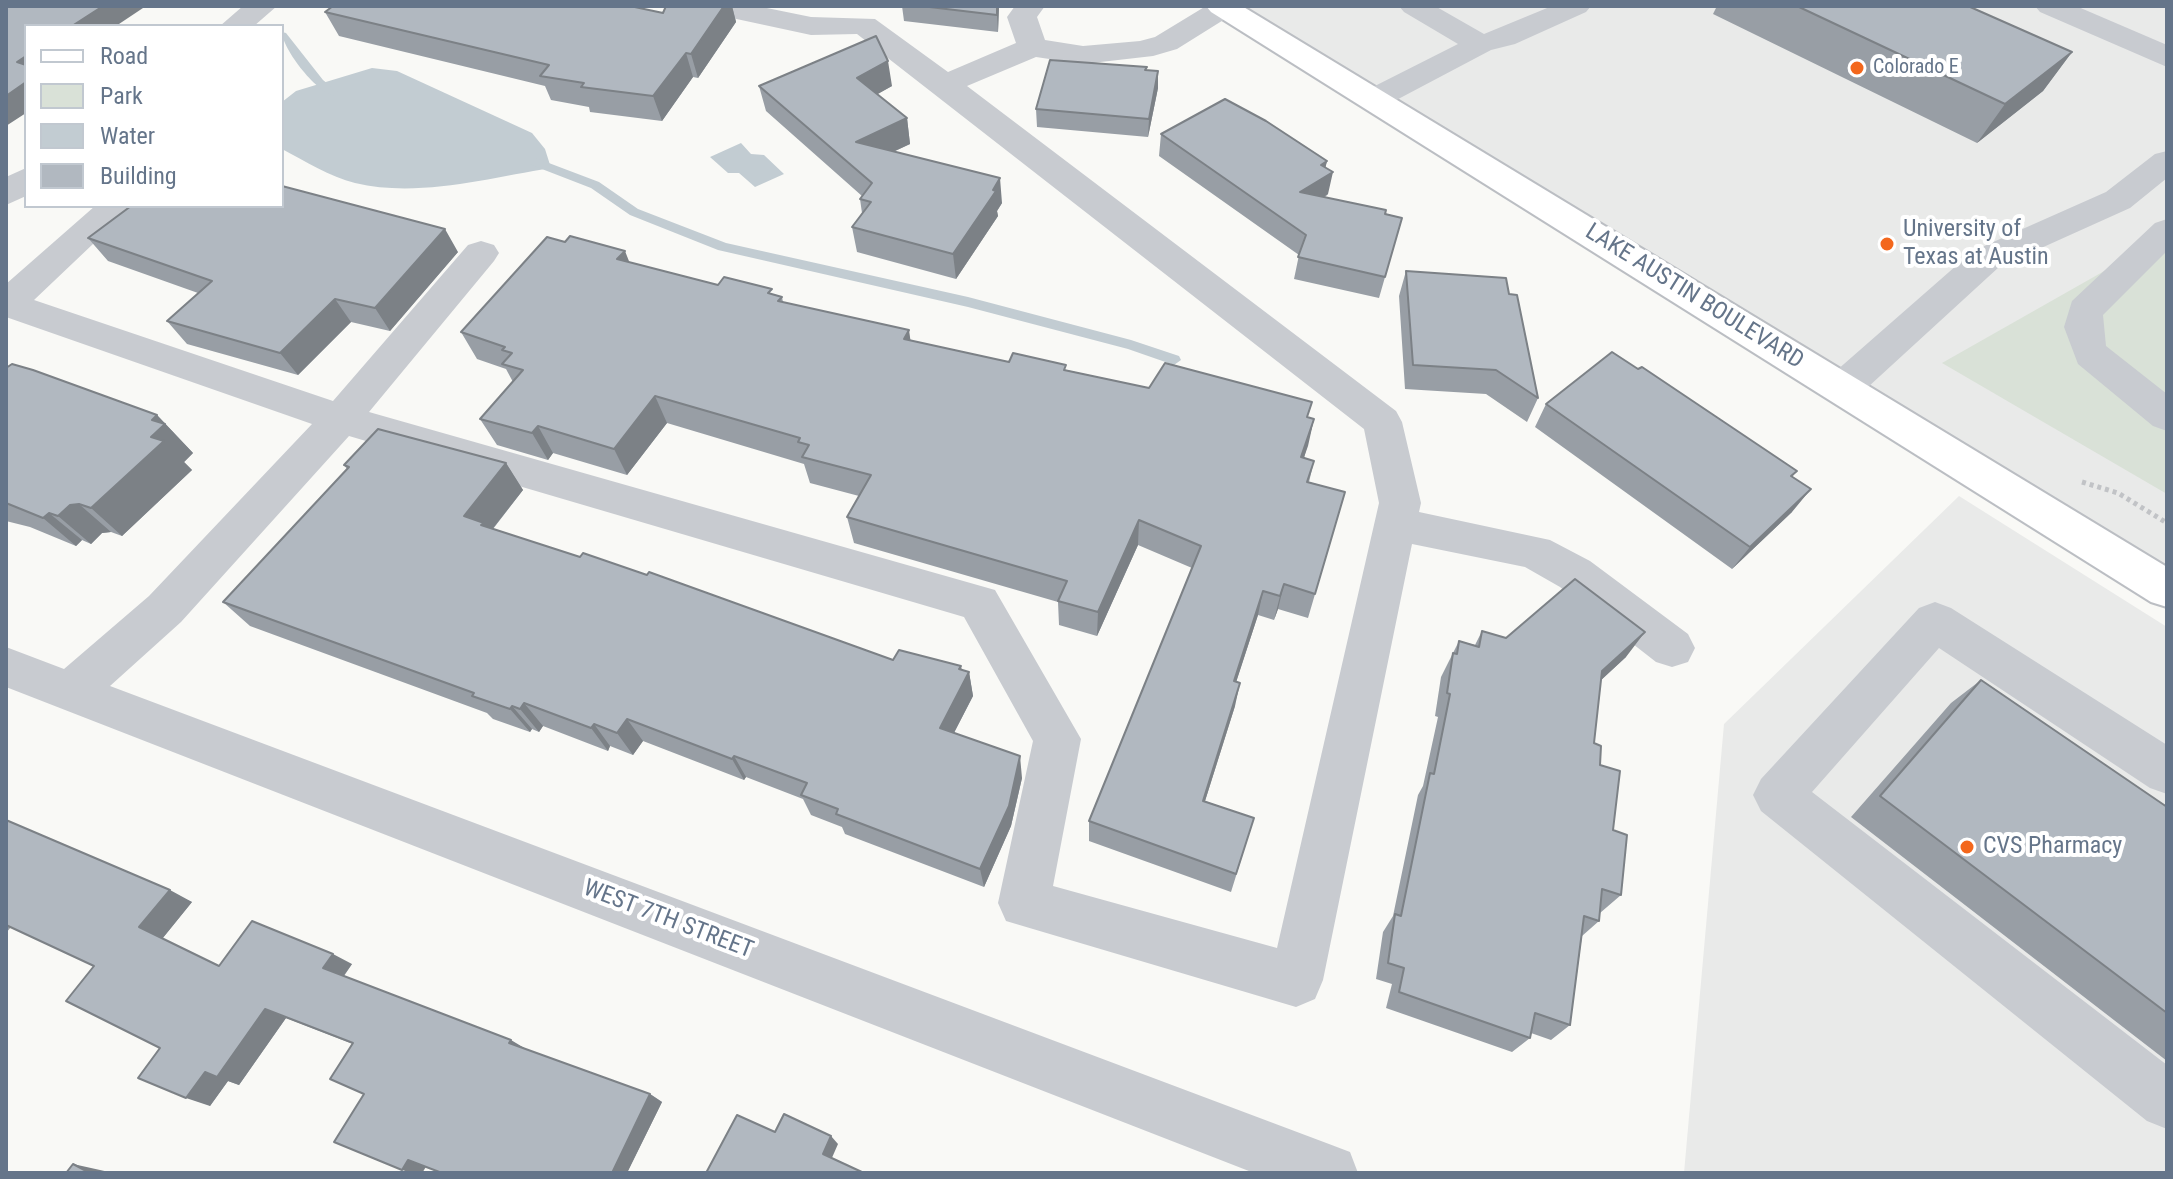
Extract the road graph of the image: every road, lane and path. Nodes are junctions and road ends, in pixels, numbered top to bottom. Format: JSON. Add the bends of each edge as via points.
{"nodes":[{"id":1,"x":262,"y":6,"type":"edge"},
{"id":2,"x":714,"y":6,"type":"edge"},
{"id":3,"x":1030,"y":6,"type":"edge"},
{"id":4,"x":1414,"y":6,"type":"edge"},
{"id":5,"x":1576,"y":6,"type":"edge"},
{"id":6,"x":2050,"y":6,"type":"edge"},
{"id":7,"x":1222,"y":7,"type":"edge"},
{"id":8,"x":866,"y":16,"type":"edge"},
{"id":9,"x":238,"y":24,"type":"edge"},
{"id":10,"x":1480,"y":44,"type":"junction"},
{"id":11,"x":1033,"y":47,"type":"junction"},
{"id":12,"x":2167,"y":58,"type":"edge"},
{"id":13,"x":945,"y":84,"type":"junction"},
{"id":14,"x":1374,"y":99,"type":"junction"},
{"id":15,"x":2167,"y":161,"type":"edge"},
{"id":16,"x":24,"y":180,"type":"edge"},
{"id":17,"x":6,"y":194,"type":"edge"},
{"id":18,"x":114,"y":208,"type":"edge"},
{"id":19,"x":2167,"y":231,"type":"edge"},
{"id":20,"x":481,"y":253,"type":"dead end"},
{"id":21,"x":1842,"y":388,"type":"junction"},
{"id":22,"x":2167,"y":416,"type":"edge"},
{"id":23,"x":341,"y":419,"type":"junction"},
{"id":24,"x":2085,"y":483,"type":"dead end"},
{"id":25,"x":2167,"y":523,"type":"edge"},
{"id":26,"x":1396,"y":524,"type":"junction"},
{"id":27,"x":2167,"y":589,"type":"edge"},
{"id":28,"x":1672,"y":648,"type":"dead end"},
{"id":29,"x":6,"y":667,"type":"edge"},
{"id":30,"x":71,"y":691,"type":"junction"},
{"id":31,"x":2167,"y":772,"type":"edge"},
{"id":32,"x":2167,"y":1101,"type":"edge"},
{"id":33,"x":1329,"y":1173,"type":"edge"}],
"edges":[{"from":1,"to":9,"type":"street"},
{"from":2,"to":8,"type":"street","via":[[811,26]]},
{"from":3,"to":11,"type":"street","via":[[1022,17]]},
{"from":4,"to":10,"type":"street"},
{"from":5,"to":10,"type":"street"},
{"from":6,"to":12,"type":"street"},
{"from":7,"to":11,"type":"street","via":[[1166,43],[1142,50],[1083,55]]},
{"from":7,"to":14,"type":"main road","name":"LAKE AUSTIN BOULEVARD"},
{"from":8,"to":13,"type":"street"},
{"from":10,"to":14,"type":"street"},
{"from":11,"to":13,"type":"street"},
{"from":13,"to":26,"type":"street","via":[[1382,422],[1400,503]]},
{"from":14,"to":21,"type":"main road","name":"LAKE AUSTIN BOULEVARD"},
{"from":15,"to":21,"type":"street","via":[[2118,200],[1986,259]]},
{"from":16,"to":17,"type":"street"},
{"from":18,"to":23,"type":"street","via":[[7,304]]},
{"from":19,"to":22,"type":"street","via":[[2085,310],[2082,322],[2091,354]]},
{"from":20,"to":23,"type":"street"},
{"from":21,"to":27,"type":"main road","name":"LAKE AUSTIN BOULEVARD"},
{"from":23,"to":26,"type":"street","via":[[979,603],[1057,739],[1024,903],[1296,980]]},
{"from":23,"to":30,"type":"street","via":[[177,596]]},
{"from":24,"to":25,"type":"path","via":[[2118,493]]},
{"from":26,"to":28,"type":"street","via":[[1535,552],[1575,574]]},
{"from":29,"to":30,"type":"street","name":"WEST 7TH STREET"},
{"from":30,"to":33,"type":"street","name":"WEST 7TH STREET"},
{"from":31,"to":32,"type":"street","via":[[1935,621],[1778,795]]}]}
